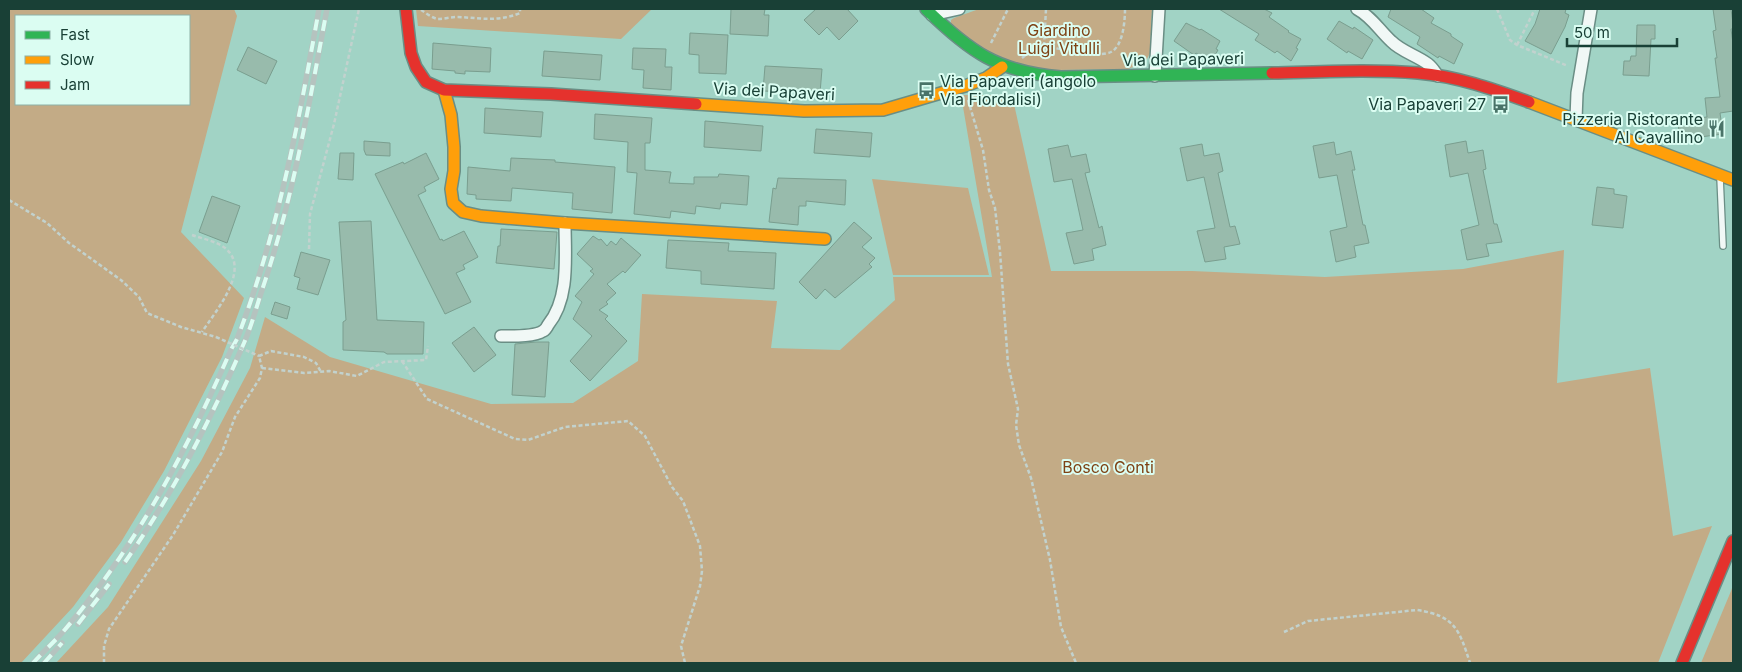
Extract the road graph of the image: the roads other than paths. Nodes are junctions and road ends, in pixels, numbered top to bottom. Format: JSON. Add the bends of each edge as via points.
{"nodes":[{"id":1,"x":406,"y":9,"type":"edge"},
{"id":2,"x":959,"y":9,"type":"edge"},
{"id":3,"x":1159,"y":9,"type":"edge"},
{"id":4,"x":1357,"y":9,"type":"edge"},
{"id":5,"x":1591,"y":9,"type":"edge"},
{"id":6,"x":929,"y":12,"type":"edge"},
{"id":7,"x":1008,"y":68,"type":"junction"},
{"id":8,"x":1155,"y":76,"type":"junction"},
{"id":9,"x":1438,"y":76,"type":"junction"},
{"id":10,"x":444,"y":90,"type":"junction"},
{"id":11,"x":1576,"y":119,"type":"junction"},
{"id":12,"x":1720,"y":175,"type":"junction"},
{"id":13,"x":1733,"y":180,"type":"edge"},
{"id":14,"x":565,"y":223,"type":"junction"},
{"id":15,"x":825,"y":239,"type":"dead end"},
{"id":16,"x":1723,"y":246,"type":"dead end"},
{"id":17,"x":501,"y":336,"type":"dead end"},
{"id":18,"x":1733,"y":541,"type":"edge"},
{"id":19,"x":1682,"y":663,"type":"edge"}],
"edges":[{"from":1,"to":10,"type":"street","name":"Via dei Papaveri","via":[[411,53],[416,67],[426,82]]},
{"from":2,"to":6,"type":"street"},
{"from":3,"to":8,"type":"street"},
{"from":4,"to":9,"type":"street","via":[[1377,24],[1391,42],[1428,64]]},
{"from":5,"to":11,"type":"street","via":[[1576,93]]},
{"from":6,"to":7,"type":"street","via":[[964,45]]},
{"from":7,"to":8,"type":"street","name":"Via dei Papaveri","via":[[1044,77]]},
{"from":7,"to":10,"type":"street","name":"Via dei Papaveri","via":[[965,86],[883,110],[804,111]]},
{"from":8,"to":9,"type":"street","name":"Via dei Papaveri","via":[[1382,71]]},
{"from":9,"to":11,"type":"street","name":"Via dei Papaveri","via":[[1481,85]]},
{"from":10,"to":14,"type":"street","via":[[454,147],[453,203],[463,212],[481,216]]},
{"from":11,"to":12,"type":"street","name":"Via dei Papaveri"},
{"from":12,"to":13,"type":"street","name":"Via dei Papaveri"},
{"from":12,"to":16,"type":"lane"},
{"from":14,"to":15,"type":"street"},
{"from":14,"to":17,"type":"street","via":[[564,278],[561,304],[555,317],[543,332]]},
{"from":18,"to":19,"type":"street"}]}
